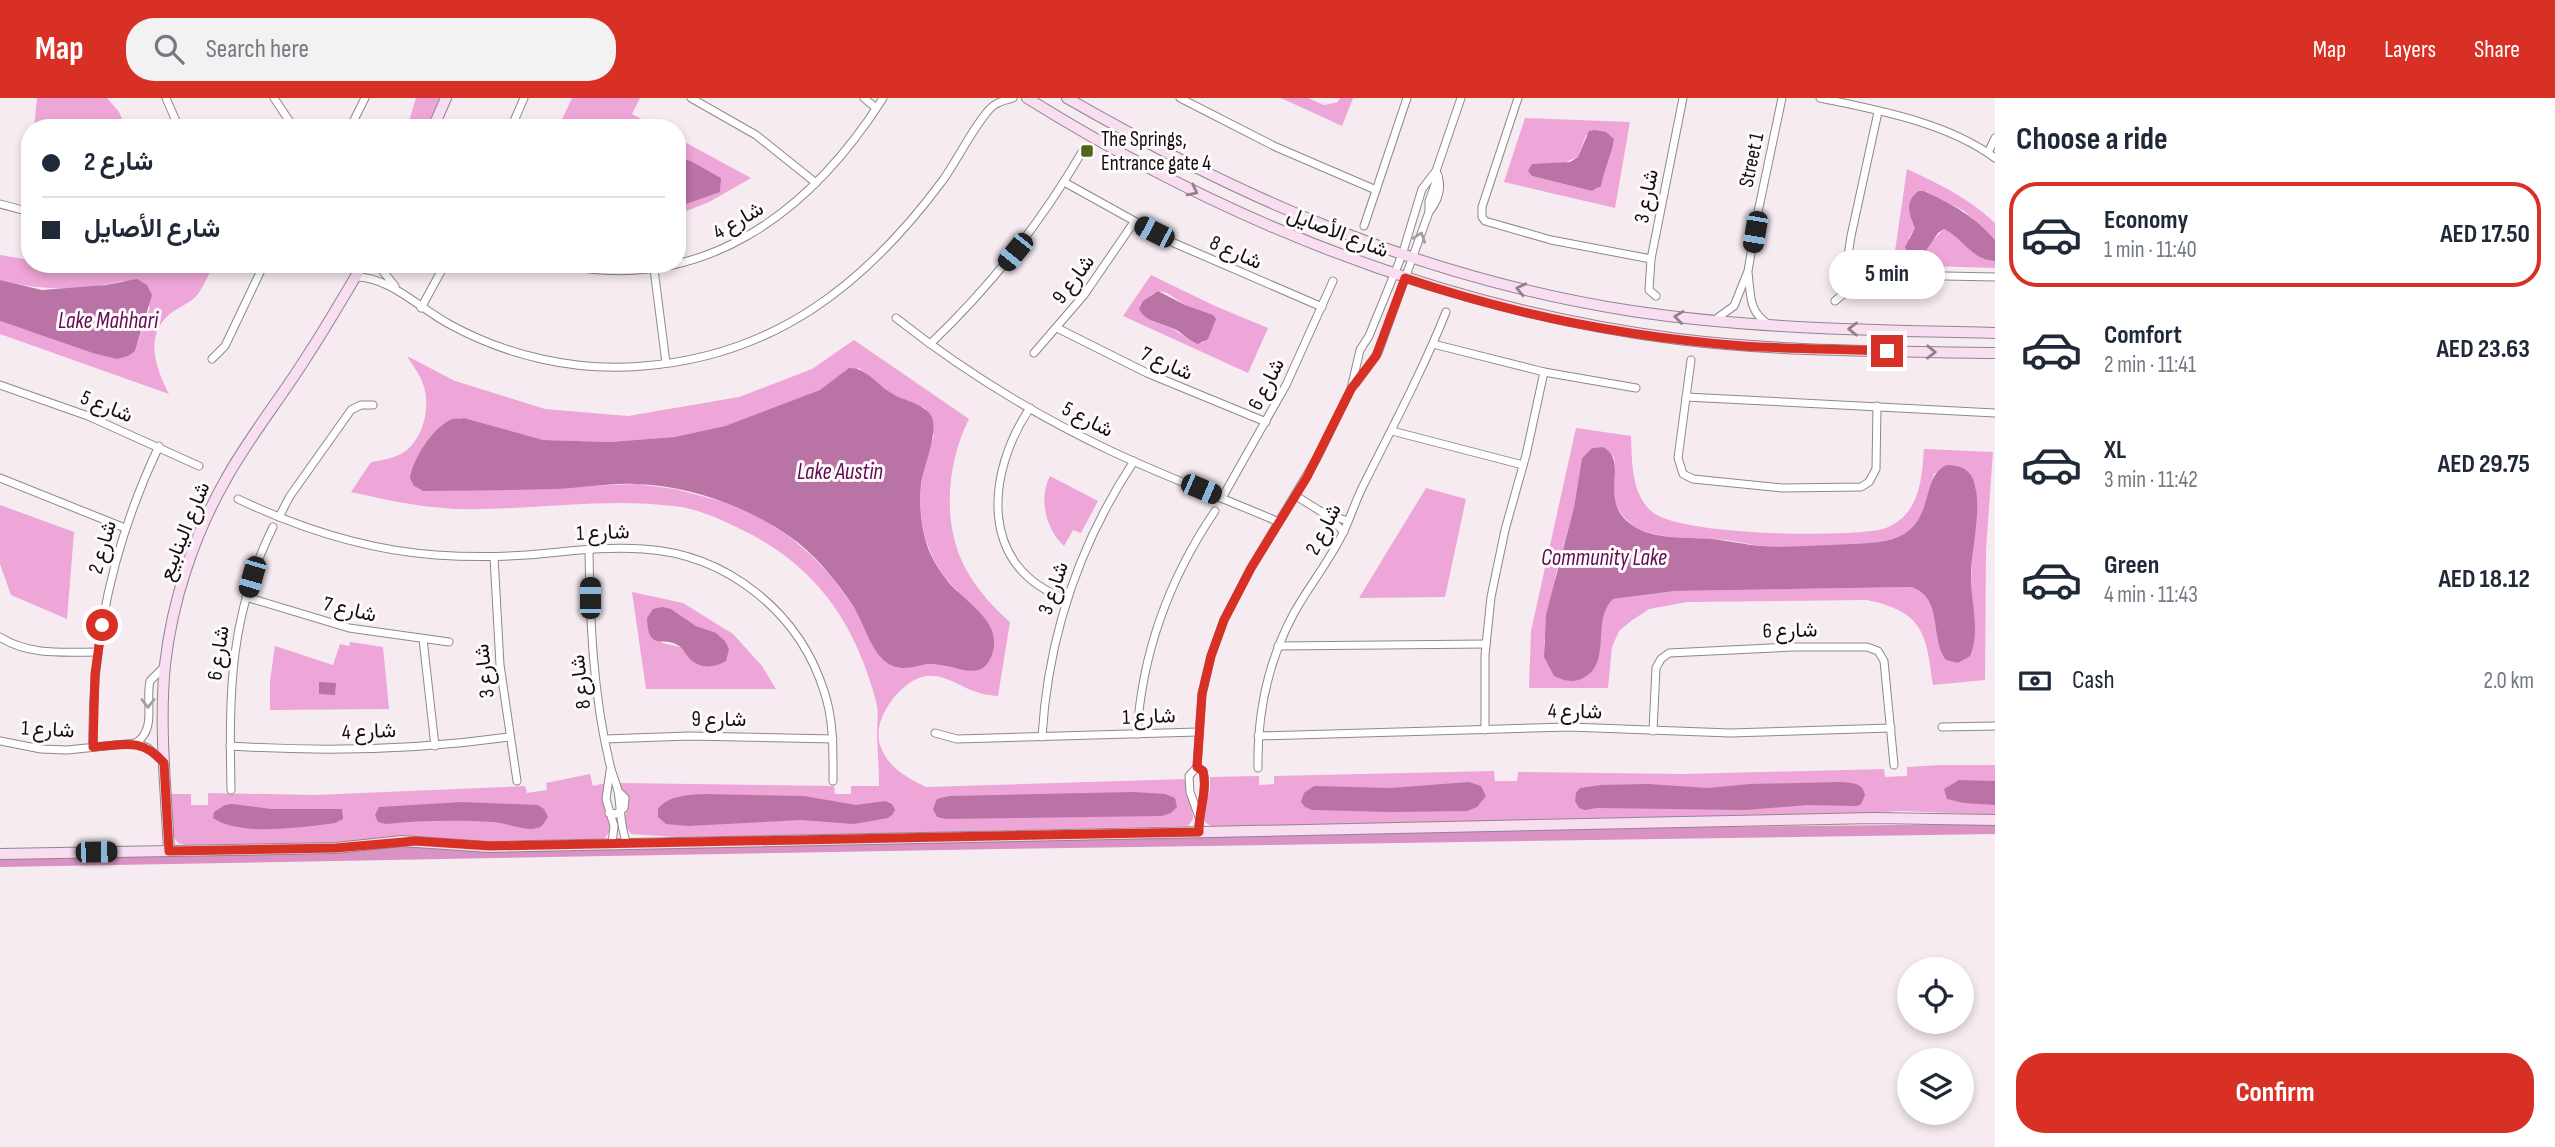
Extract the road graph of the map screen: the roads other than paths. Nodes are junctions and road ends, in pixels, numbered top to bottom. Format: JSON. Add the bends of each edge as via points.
{"nodes":[{"id":1,"x":166,"y":98,"type":"edge"},
{"id":2,"x":274,"y":98,"type":"edge"},
{"id":3,"x":365,"y":98,"type":"edge"},
{"id":4,"x":446,"y":98,"type":"edge"},
{"id":5,"x":524,"y":98,"type":"edge"},
{"id":6,"x":691,"y":98,"type":"edge"},
{"id":7,"x":864,"y":98,"type":"edge"},
{"id":8,"x":883,"y":98,"type":"edge"},
{"id":9,"x":987,"y":98,"type":"edge"},
{"id":10,"x":1013,"y":98,"type":"edge"},
{"id":11,"x":1027,"y":98,"type":"edge"},
{"id":12,"x":1067,"y":98,"type":"edge"},
{"id":13,"x":1180,"y":98,"type":"edge"},
{"id":14,"x":1407,"y":98,"type":"edge"},
{"id":15,"x":1461,"y":98,"type":"edge"},
{"id":16,"x":1517,"y":98,"type":"edge"},
{"id":17,"x":1683,"y":98,"type":"edge"},
{"id":18,"x":1782,"y":98,"type":"edge"},
{"id":19,"x":1820,"y":98,"type":"edge"},
{"id":20,"x":876,"y":108,"type":"junction"},
{"id":21,"x":1878,"y":112,"type":"junction"},
{"id":22,"x":986,"y":113,"type":"junction"},
{"id":23,"x":175,"y":119,"type":"edge"},
{"id":24,"x":288,"y":119,"type":"edge"},
{"id":25,"x":354,"y":119,"type":"edge"},
{"id":26,"x":437,"y":119,"type":"edge"},
{"id":27,"x":515,"y":119,"type":"edge"},
{"id":28,"x":1995,"y":138,"type":"edge"},
{"id":29,"x":1082,"y":152,"type":"dead end"},
{"id":30,"x":1992,"y":155,"type":"edge"},
{"id":31,"x":1437,"y":173,"type":"junction"},
{"id":32,"x":1064,"y":182,"type":"junction"},
{"id":33,"x":816,"y":183,"type":"junction"},
{"id":34,"x":1376,"y":190,"type":"junction"},
{"id":35,"x":0,"y":204,"type":"edge"},
{"id":36,"x":21,"y":210,"type":"edge"},
{"id":37,"x":1134,"y":222,"type":"junction"},
{"id":38,"x":1364,"y":226,"type":"dead end"},
{"id":39,"x":1407,"y":257,"type":"junction"},
{"id":40,"x":1651,"y":259,"type":"junction"},
{"id":41,"x":686,"y":261,"type":"edge"},
{"id":42,"x":1748,"y":271,"type":"junction"},
{"id":43,"x":260,"y":273,"type":"edge"},
{"id":44,"x":357,"y":273,"type":"edge"},
{"id":45,"x":385,"y":273,"type":"edge"},
{"id":46,"x":440,"y":273,"type":"edge"},
{"id":47,"x":655,"y":273,"type":"edge"},
{"id":48,"x":1846,"y":274,"type":"junction"},
{"id":49,"x":1400,"y":276,"type":"junction"},
{"id":50,"x":355,"y":277,"type":"junction"},
{"id":51,"x":1995,"y":277,"type":"edge"},
{"id":52,"x":1333,"y":281,"type":"dead end"},
{"id":53,"x":1656,"y":296,"type":"dead end"},
{"id":54,"x":405,"y":297,"type":"junction"},
{"id":55,"x":1835,"y":301,"type":"dead end"},
{"id":56,"x":1322,"y":307,"type":"junction"},
{"id":57,"x":421,"y":308,"type":"junction"},
{"id":58,"x":1446,"y":312,"type":"dead end"},
{"id":59,"x":896,"y":318,"type":"dead end"},
{"id":60,"x":1712,"y":321,"type":"junction"},
{"id":61,"x":1771,"y":327,"type":"junction"},
{"id":62,"x":1057,"y":328,"type":"junction"},
{"id":63,"x":1995,"y":333,"type":"edge"},
{"id":64,"x":930,"y":344,"type":"junction"},
{"id":65,"x":1433,"y":344,"type":"junction"},
{"id":66,"x":1995,"y":353,"type":"edge"},
{"id":67,"x":1034,"y":354,"type":"dead end"},
{"id":68,"x":1360,"y":358,"type":"junction"},
{"id":69,"x":212,"y":359,"type":"dead end"},
{"id":70,"x":1691,"y":360,"type":"dead end"},
{"id":71,"x":666,"y":363,"type":"junction"},
{"id":72,"x":1371,"y":363,"type":"junction"},
{"id":73,"x":1544,"y":372,"type":"junction"},
{"id":74,"x":0,"y":385,"type":"edge"},
{"id":75,"x":1636,"y":388,"type":"dead end"},
{"id":76,"x":1351,"y":389,"type":"junction"},
{"id":77,"x":1686,"y":397,"type":"junction"},
{"id":78,"x":373,"y":405,"type":"dead end"},
{"id":79,"x":1877,"y":406,"type":"junction"},
{"id":80,"x":1030,"y":408,"type":"junction"},
{"id":81,"x":1995,"y":413,"type":"edge"},
{"id":82,"x":1266,"y":422,"type":"junction"},
{"id":83,"x":1392,"y":430,"type":"junction"},
{"id":84,"x":159,"y":446,"type":"junction"},
{"id":85,"x":1134,"y":461,"type":"junction"},
{"id":86,"x":1523,"y":464,"type":"junction"},
{"id":87,"x":199,"y":466,"type":"dead end"},
{"id":88,"x":0,"y":478,"type":"edge"},
{"id":89,"x":1296,"y":496,"type":"junction"},
{"id":90,"x":1223,"y":498,"type":"junction"},
{"id":91,"x":238,"y":499,"type":"dead end"},
{"id":92,"x":1215,"y":510,"type":"dead end"},
{"id":93,"x":1325,"y":514,"type":"junction"},
{"id":94,"x":279,"y":517,"type":"junction"},
{"id":95,"x":1348,"y":521,"type":"junction"},
{"id":96,"x":1279,"y":522,"type":"junction"},
{"id":97,"x":273,"y":527,"type":"dead end"},
{"id":98,"x":125,"y":528,"type":"junction"},
{"id":99,"x":1344,"y":532,"type":"junction"},
{"id":100,"x":589,"y":550,"type":"junction"},
{"id":101,"x":494,"y":557,"type":"junction"},
{"id":102,"x":246,"y":597,"type":"junction"},
{"id":103,"x":1066,"y":598,"type":"junction"},
{"id":104,"x":0,"y":637,"type":"edge"},
{"id":105,"x":423,"y":639,"type":"junction"},
{"id":106,"x":449,"y":642,"type":"dead end"},
{"id":107,"x":1486,"y":644,"type":"junction"},
{"id":108,"x":1278,"y":646,"type":"junction"},
{"id":109,"x":98,"y":652,"type":"junction"},
{"id":110,"x":165,"y":665,"type":"junction"},
{"id":111,"x":1995,"y":726,"type":"edge"},
{"id":112,"x":1942,"y":727,"type":"dead end"},
{"id":113,"x":1891,"y":728,"type":"junction"},
{"id":114,"x":1485,"y":730,"type":"junction"},
{"id":115,"x":1198,"y":732,"type":"junction"},
{"id":116,"x":1653,"y":732,"type":"junction"},
{"id":117,"x":935,"y":733,"type":"dead end"},
{"id":118,"x":1137,"y":734,"type":"junction"},
{"id":119,"x":1258,"y":736,"type":"junction"},
{"id":120,"x":509,"y":737,"type":"junction"},
{"id":121,"x":1042,"y":737,"type":"junction"},
{"id":122,"x":605,"y":739,"type":"junction"},
{"id":123,"x":833,"y":739,"type":"junction"},
{"id":124,"x":0,"y":741,"type":"edge"},
{"id":125,"x":136,"y":743,"type":"junction"},
{"id":126,"x":230,"y":746,"type":"junction"},
{"id":127,"x":435,"y":746,"type":"junction"},
{"id":128,"x":93,"y":747,"type":"junction"},
{"id":129,"x":164,"y":763,"type":"junction"},
{"id":130,"x":1894,"y":765,"type":"dead end"},
{"id":131,"x":610,"y":767,"type":"junction"},
{"id":132,"x":1197,"y":767,"type":"junction"},
{"id":133,"x":1258,"y":768,"type":"dead end"},
{"id":134,"x":517,"y":781,"type":"dead end"},
{"id":135,"x":834,"y":781,"type":"dead end"},
{"id":136,"x":230,"y":789,"type":"dead end"},
{"id":137,"x":1204,"y":790,"type":"junction"},
{"id":138,"x":618,"y":791,"type":"junction"},
{"id":139,"x":607,"y":792,"type":"junction"},
{"id":140,"x":1190,"y":792,"type":"junction"},
{"id":141,"x":621,"y":812,"type":"junction"},
{"id":142,"x":609,"y":813,"type":"junction"},
{"id":143,"x":1199,"y":817,"type":"junction"},
{"id":144,"x":1995,"y":820,"type":"edge"},
{"id":145,"x":1199,"y":832,"type":"junction"},
{"id":146,"x":612,"y":844,"type":"junction"},
{"id":147,"x":627,"y":844,"type":"junction"},
{"id":148,"x":169,"y":851,"type":"junction"},
{"id":149,"x":0,"y":854,"type":"edge"}],
"edges":[{"from":1,"to":23,"type":"street"},
{"from":2,"to":24,"type":"street"},
{"from":3,"to":25,"type":"street"},
{"from":4,"to":26,"type":"street"},
{"from":5,"to":27,"type":"street"},
{"from":6,"to":33,"type":"street","via":[[756,135]]},
{"from":7,"to":20,"type":"street"},
{"from":8,"to":20,"type":"street","name":"شارع 4"},
{"from":9,"to":22,"type":"street"},
{"from":10,"to":22,"type":"street"},
{"from":11,"to":49,"type":"street","name":"شارع الأصايل","one_way":true,"via":[[1226,207]]},
{"from":12,"to":39,"type":"street","name":"شارع الأصايل","via":[[1246,193]]},
{"from":13,"to":34,"type":"street","via":[[1276,147]]},
{"from":14,"to":34,"type":"street"},
{"from":15,"to":31,"type":"street"},
{"from":16,"to":40,"type":"street","via":[[1482,217],[1491,224],[1551,240]]},
{"from":17,"to":40,"type":"street","name":"شارع 3"},
{"from":18,"to":42,"type":"street","name":"Street 1"},
{"from":19,"to":21,"type":"street"},
{"from":20,"to":33,"type":"street","name":"شارع 4"},
{"from":21,"to":30,"type":"street","via":[[1945,132]]},
{"from":21,"to":48,"type":"street"},
{"from":22,"to":71,"type":"street","via":[[920,209],[849,283],[811,311],[756,341]]},
{"from":28,"to":30,"type":"street"},
{"from":29,"to":32,"type":"street"},
{"from":39,"to":31,"type":"street","one_way":true,"via":[[1429,212]]},
{"from":31,"to":39,"type":"street","via":[[1422,189]]},
{"from":32,"to":37,"type":"street","name":"شارع 8"},
{"from":32,"to":64,"type":"street","via":[[1002,268]]},
{"from":33,"to":41,"type":"street","name":"شارع 4","via":[[784,213],[741,241]]},
{"from":34,"to":38,"type":"street"},
{"from":35,"to":36,"type":"street"},
{"from":37,"to":56,"type":"street","name":"شارع 8"},
{"from":37,"to":62,"type":"street","name":"شارع 9"},
{"from":39,"to":49,"type":"street"},
{"from":60,"to":39,"type":"street","name":"شارع الأصايل","one_way":true,"via":[[1556,297]]},
{"from":40,"to":53,"type":"street","name":"شارع 3","via":[[1648,290]]},
{"from":42,"to":60,"type":"street","via":[[1734,306]]},
{"from":42,"to":61,"type":"street","via":[[1750,302]]},
{"from":43,"to":69,"type":"street","via":[[225,346]]},
{"from":44,"to":50,"type":"street","name":"شارع الينابيع"},
{"from":45,"to":54,"type":"street"},
{"from":46,"to":57,"type":"street"},
{"from":47,"to":71,"type":"street"},
{"from":48,"to":51,"type":"street"},
{"from":48,"to":55,"type":"street","via":[[1841,297]]},
{"from":49,"to":66,"type":"street","name":"شارع الأصايل","one_way":true,"via":[[1532,313],[1678,339],[1778,348]]},
{"from":49,"to":68,"type":"street"},
{"from":49,"to":72,"type":"street"},
{"from":50,"to":54,"type":"street","via":[[379,281]]},
{"from":50,"to":110,"type":"street","name":"شارع الينابيع","via":[[211,507],[184,579]]},
{"from":52,"to":56,"type":"street","name":"شارع 6"},
{"from":54,"to":57,"type":"street"},
{"from":56,"to":82,"type":"street","name":"شارع 6"},
{"from":57,"to":71,"type":"street","via":[[477,338],[531,357],[598,367]]},
{"from":58,"to":65,"type":"street","name":"شارع 2"},
{"from":59,"to":64,"type":"street","name":"شارع 5"},
{"from":60,"to":61,"type":"street","name":"شارع الأصايل"},
{"from":63,"to":61,"type":"street","name":"شارع الأصايل","one_way":true},
{"from":62,"to":67,"type":"street","name":"شارع 9"},
{"from":62,"to":82,"type":"street","name":"شارع 7","via":[[1147,373]]},
{"from":64,"to":80,"type":"street","name":"شارع 5"},
{"from":65,"to":73,"type":"street"},
{"from":65,"to":83,"type":"street","name":"شارع 2"},
{"from":68,"to":72,"type":"street"},
{"from":68,"to":76,"type":"street"},
{"from":70,"to":77,"type":"street"},
{"from":72,"to":76,"type":"street"},
{"from":73,"to":75,"type":"street"},
{"from":73,"to":86,"type":"street"},
{"from":74,"to":84,"type":"street","name":"شارع 5"},
{"from":76,"to":89,"type":"street"},
{"from":77,"to":79,"type":"street"},
{"from":77,"to":79,"type":"street","via":[[1678,458],[1683,474],[1693,479],[1782,488],[1856,488],[1869,482],[1876,469]]},
{"from":78,"to":94,"type":"street","via":[[356,407],[348,414]]},
{"from":79,"to":81,"type":"street"},
{"from":80,"to":85,"type":"street","name":"شارع 5"},
{"from":80,"to":103,"type":"street","via":[[1003,463],[997,491],[999,519],[1010,552],[1022,570],[1046,590]]},
{"from":82,"to":90,"type":"street","name":"شارع 6"},
{"from":83,"to":86,"type":"street"},
{"from":83,"to":95,"type":"street","name":"شارع 2"},
{"from":84,"to":87,"type":"street","name":"شارع 5"},
{"from":84,"to":98,"type":"street","name":"شارع 2"},
{"from":85,"to":90,"type":"street","name":"شارع 5"},
{"from":85,"to":103,"type":"street","name":"شارع 3","via":[[1096,526]]},
{"from":86,"to":107,"type":"street","via":[[1498,561]]},
{"from":88,"to":98,"type":"street"},
{"from":89,"to":93,"type":"street"},
{"from":89,"to":96,"type":"street"},
{"from":90,"to":96,"type":"street","name":"شارع 5"},
{"from":91,"to":94,"type":"street","name":"شارع 1"},
{"from":92,"to":118,"type":"street","via":[[1185,559],[1161,612],[1144,671]]},
{"from":93,"to":95,"type":"street"},
{"from":93,"to":99,"type":"street"},
{"from":94,"to":101,"type":"street","name":"شارع 1","via":[[324,534],[384,548]]},
{"from":95,"to":99,"type":"street","name":"شارع 2"},
{"from":96,"to":115,"type":"street","via":[[1241,585],[1217,638]]},
{"from":97,"to":102,"type":"street","name":"شارع 6"},
{"from":98,"to":109,"type":"street","name":"شارع 2"},
{"from":99,"to":108,"type":"street","name":"شارع 2"},
{"from":100,"to":101,"type":"street","name":"شارع 1"},
{"from":100,"to":122,"type":"street","name":"شارع 8"},
{"from":100,"to":123,"type":"street","name":"شارع 1","via":[[642,548],[675,553],[722,570],[757,593],[786,621],[807,651],[825,693]]},
{"from":101,"to":120,"type":"street","name":"شارع 3"},
{"from":102,"to":105,"type":"street","name":"شارع 7","via":[[349,628]]},
{"from":102,"to":126,"type":"street","name":"شارع 6","via":[[232,664]]},
{"from":103,"to":121,"type":"street","name":"شارع 3","via":[[1047,677]]},
{"from":104,"to":109,"type":"street","via":[[38,651]]},
{"from":105,"to":106,"type":"street","name":"شارع 7"},
{"from":105,"to":127,"type":"street"},
{"from":107,"to":108,"type":"street"},
{"from":107,"to":114,"type":"street"},
{"from":108,"to":119,"type":"street","name":"شارع 2"},
{"from":109,"to":128,"type":"street","name":"شارع 2"},
{"from":110,"to":125,"type":"street","one_way":true,"via":[[150,681],[149,727]]},
{"from":110,"to":129,"type":"street","name":"شارع الينابيع"},
{"from":111,"to":112,"type":"street"},
{"from":113,"to":116,"type":"street","name":"شارع 4"},
{"from":113,"to":116,"type":"street","name":"شارع 6","via":[[1884,661],[1878,651],[1793,647],[1665,655],[1656,668]]},
{"from":113,"to":130,"type":"street","name":"شارع 6"},
{"from":114,"to":116,"type":"street","name":"شارع 4","via":[[1569,727]]},
{"from":114,"to":119,"type":"street","name":"شارع 4"},
{"from":115,"to":118,"type":"street","name":"شارع 1"},
{"from":115,"to":132,"type":"street"},
{"from":117,"to":121,"type":"street","name":"شارع 1","via":[[957,739]]},
{"from":118,"to":121,"type":"street","name":"شارع 1"},
{"from":119,"to":133,"type":"street","name":"شارع 2"},
{"from":120,"to":127,"type":"street","name":"شارع 4"},
{"from":120,"to":134,"type":"street","name":"شارع 3"},
{"from":122,"to":123,"type":"street","name":"شارع 9"},
{"from":122,"to":131,"type":"street","name":"شارع 8"},
{"from":123,"to":135,"type":"street","name":"شارع 1"},
{"from":124,"to":128,"type":"street","name":"شارع 1","via":[[41,749]]},
{"from":125,"to":128,"type":"street","name":"شارع 1"},
{"from":125,"to":129,"type":"street"},
{"from":126,"to":127,"type":"street","name":"شارع 4","via":[[337,750]]},
{"from":126,"to":136,"type":"street","name":"شارع 6"},
{"from":129,"to":148,"type":"street","name":"شارع الينابيع"},
{"from":131,"to":138,"type":"street","name":"شارع 8"},
{"from":131,"to":139,"type":"street","name":"شارع 8"},
{"from":132,"to":137,"type":"street","via":[[1204,773]]},
{"from":132,"to":140,"type":"street","via":[[1190,774]]},
{"from":137,"to":140,"type":"street"},
{"from":137,"to":143,"type":"street"},
{"from":138,"to":139,"type":"street"},
{"from":138,"to":141,"type":"street","via":[[625,798]]},
{"from":139,"to":142,"type":"street","name":"شارع 8"},
{"from":140,"to":143,"type":"street"},
{"from":141,"to":142,"type":"street"},
{"from":141,"to":147,"type":"street"},
{"from":142,"to":146,"type":"street","name":"شارع 8","via":[[614,826]]},
{"from":143,"to":145,"type":"street"},
{"from":144,"to":145,"type":"street","via":[[1875,818]]},
{"from":145,"to":147,"type":"street"},
{"from":146,"to":147,"type":"street"},
{"from":146,"to":148,"type":"street","via":[[490,846],[402,841],[336,848]]},
{"from":148,"to":149,"type":"street"}]}
